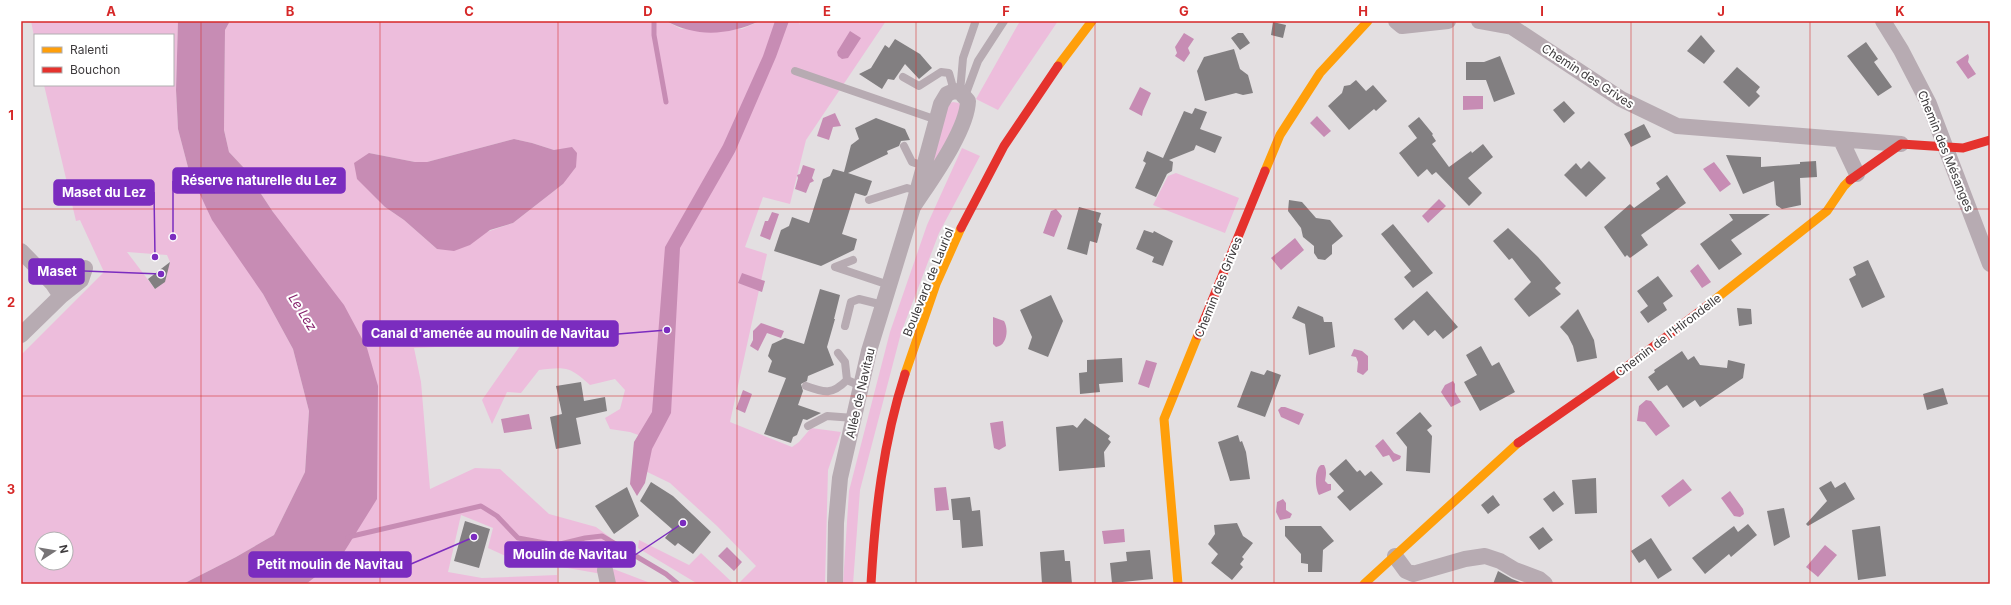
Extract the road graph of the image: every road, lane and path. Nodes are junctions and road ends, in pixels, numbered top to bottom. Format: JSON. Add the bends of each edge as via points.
{"nodes":[{"id":1,"x":1004,"y":21,"type":"edge"},
{"id":2,"x":1092,"y":21,"type":"edge"},
{"id":3,"x":1368,"y":21,"type":"edge"},
{"id":4,"x":1396,"y":21,"type":"edge"},
{"id":5,"x":1448,"y":21,"type":"edge"},
{"id":6,"x":1479,"y":21,"type":"edge"},
{"id":7,"x":1883,"y":21,"type":"edge"},
{"id":8,"x":975,"y":23,"type":"dead end"},
{"id":9,"x":795,"y":71,"type":"dead end"},
{"id":10,"x":903,"y":77,"type":"dead end"},
{"id":11,"x":960,"y":93,"type":"junction"},
{"id":12,"x":937,"y":120,"type":"junction"},
{"id":13,"x":1841,"y":140,"type":"junction"},
{"id":14,"x":1990,"y":140,"type":"edge"},
{"id":15,"x":1901,"y":144,"type":"junction"},
{"id":16,"x":904,"y":146,"type":"dead end"},
{"id":17,"x":1946,"y":146,"type":"junction"},
{"id":18,"x":924,"y":166,"type":"junction"},
{"id":19,"x":1857,"y":174,"type":"junction"},
{"id":20,"x":918,"y":191,"type":"junction"},
{"id":21,"x":869,"y":200,"type":"dead end"},
{"id":22,"x":913,"y":207,"type":"junction"},
{"id":23,"x":21,"y":250,"type":"edge"},
{"id":24,"x":853,"y":260,"type":"dead end"},
{"id":25,"x":1990,"y":264,"type":"edge"},
{"id":26,"x":85,"y":268,"type":"dead end"},
{"id":27,"x":889,"y":285,"type":"junction"},
{"id":28,"x":60,"y":296,"type":"junction"},
{"id":29,"x":883,"y":305,"type":"junction"},
{"id":30,"x":845,"y":326,"type":"dead end"},
{"id":31,"x":21,"y":335,"type":"edge"},
{"id":32,"x":838,"y":353,"type":"dead end"},
{"id":33,"x":854,"y":383,"type":"junction"},
{"id":34,"x":806,"y":386,"type":"dead end"},
{"id":35,"x":896,"y":406,"type":"junction"},
{"id":36,"x":854,"y":418,"type":"junction"},
{"id":37,"x":808,"y":426,"type":"dead end"},
{"id":38,"x":889,"y":488,"type":"dead end"},
{"id":39,"x":1395,"y":556,"type":"junction"},
{"id":40,"x":871,"y":574,"type":"junction"},
{"id":41,"x":1410,"y":578,"type":"edge"},
{"id":42,"x":835,"y":584,"type":"edge"},
{"id":43,"x":865,"y":584,"type":"edge"},
{"id":44,"x":871,"y":584,"type":"edge"},
{"id":45,"x":1178,"y":584,"type":"edge"},
{"id":46,"x":1364,"y":584,"type":"edge"},
{"id":47,"x":1545,"y":584,"type":"edge"}],
"edges":[{"from":1,"to":11,"type":"lane"},
{"from":2,"to":35,"type":"street","name":"Boulevard de Lauriol","via":[[1049,78],[979,190],[934,290]]},
{"from":3,"to":45,"type":"street","name":"Chemin des Grives","via":[[1320,73],[1280,135],[1164,420]]},
{"from":4,"to":5,"type":"street","via":[[1402,26]]},
{"from":6,"to":13,"type":"street","name":"Chemin des Grives","via":[[1512,27],[1621,100],[1677,126]]},
{"from":7,"to":17,"type":"street","name":"Chemin des Mésanges","via":[[1929,104]]},
{"from":8,"to":11,"type":"lane","via":[[964,58]]},
{"from":9,"to":12,"type":"lane"},
{"from":10,"to":11,"type":"lane","via":[[919,86],[941,72],[948,73]]},
{"from":11,"to":12,"type":"street","name":"Allée de Navitau","via":[[947,94],[941,104]]},
{"from":11,"to":22,"type":"street","name":"Allée de Navitau","via":[[968,101],[968,108],[959,130]]},
{"from":12,"to":18,"type":"street","name":"Allée de Navitau"},
{"from":13,"to":15,"type":"street","name":"Chemin des Grives"},
{"from":13,"to":19,"type":"street"},
{"from":14,"to":17,"type":"street","via":[[1963,148]]},
{"from":15,"to":17,"type":"street"},
{"from":15,"to":19,"type":"street","name":"Chemin de l'Hirondelle"},
{"from":16,"to":18,"type":"lane","via":[[912,162]]},
{"from":17,"to":25,"type":"street","name":"Chemin des Mésanges"},
{"from":18,"to":20,"type":"street","name":"Allée de Navitau"},
{"from":19,"to":39,"type":"street","name":"Chemin de l'Hirondelle","via":[[1844,186],[1827,212],[1621,371],[1521,440]]},
{"from":20,"to":21,"type":"lane","via":[[907,188]]},
{"from":20,"to":22,"type":"street","name":"Allée de Navitau"},
{"from":22,"to":27,"type":"street","name":"Allée de Navitau"},
{"from":23,"to":28,"type":"street","via":[[54,284]]},
{"from":24,"to":27,"type":"lane","via":[[835,267]]},
{"from":26,"to":28,"type":"street","via":[[81,280]]},
{"from":27,"to":29,"type":"street","name":"Allée de Navitau"},
{"from":28,"to":31,"type":"street"},
{"from":29,"to":30,"type":"lane","via":[[859,299],[851,302]]},
{"from":29,"to":33,"type":"street","name":"Allée de Navitau","via":[[869,351]]},
{"from":32,"to":33,"type":"lane"},
{"from":33,"to":34,"type":"lane","via":[[833,392],[821,392]]},
{"from":33,"to":36,"type":"street","name":"Allée de Navitau"},
{"from":35,"to":38,"type":"street"},
{"from":35,"to":40,"type":"street","name":"Boulevard de Lauriol","via":[[881,480]]},
{"from":36,"to":37,"type":"lane","via":[[827,416]]},
{"from":36,"to":42,"type":"street","name":"Allée de Navitau","via":[[840,478]]},
{"from":39,"to":41,"type":"street"},
{"from":39,"to":46,"type":"street","name":"Chemin de l'Hirondelle"},
{"from":40,"to":43,"type":"street"},
{"from":40,"to":44,"type":"street","name":"Boulevard de Lauriol"},
{"from":41,"to":47,"type":"street","via":[[1465,559],[1485,556],[1500,560]]}]}
